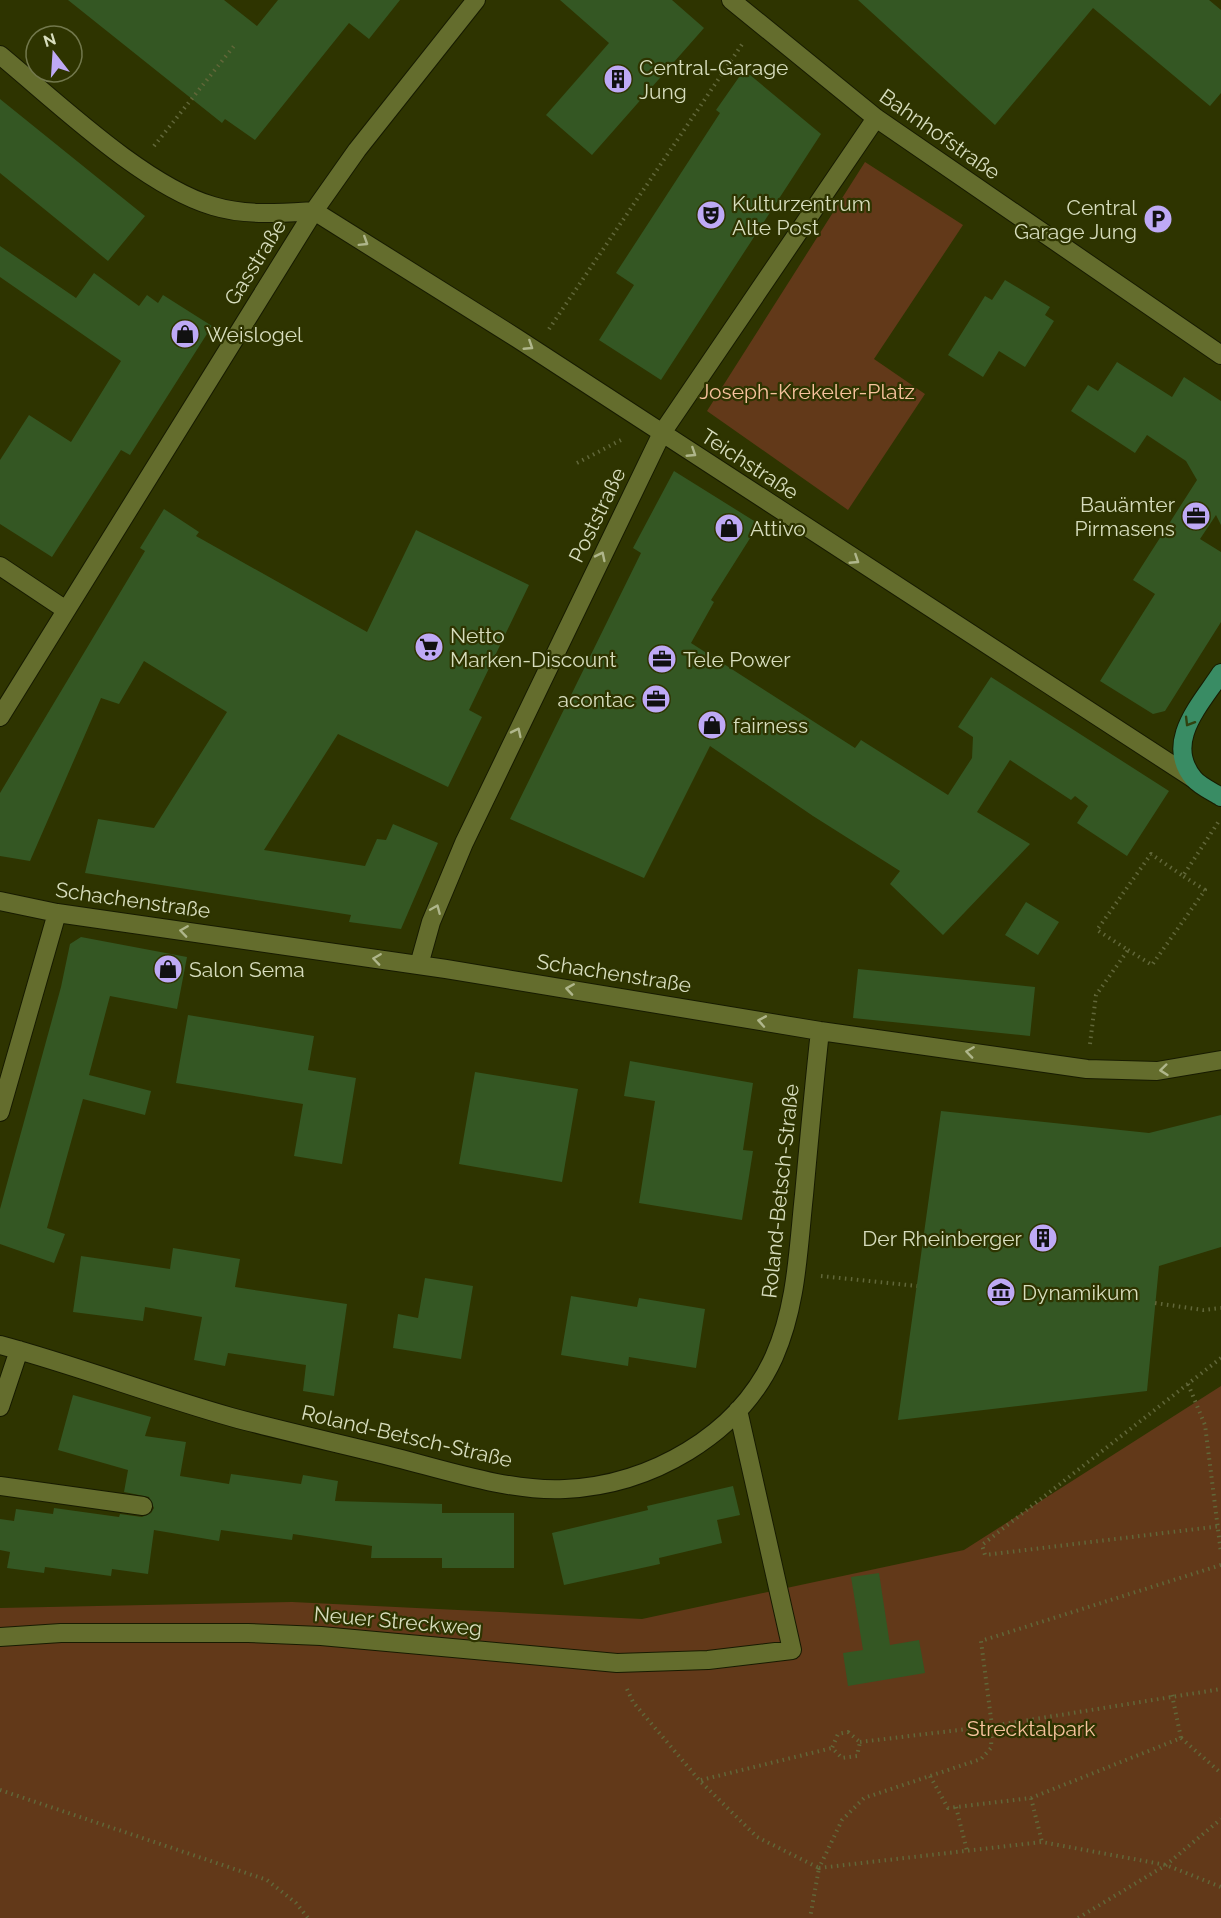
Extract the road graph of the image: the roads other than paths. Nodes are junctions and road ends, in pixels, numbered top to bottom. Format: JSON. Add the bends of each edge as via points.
{"nodes":[{"id":1,"x":476,"y":0,"type":"edge"},
{"id":2,"x":731,"y":0,"type":"edge"},
{"id":3,"x":0,"y":55,"type":"edge"},
{"id":4,"x":876,"y":118,"type":"junction"},
{"id":5,"x":314,"y":211,"type":"junction"},
{"id":6,"x":1221,"y":355,"type":"edge"},
{"id":7,"x":662,"y":433,"type":"junction"},
{"id":8,"x":0,"y":566,"type":"edge"},
{"id":9,"x":66,"y":610,"type":"junction"},
{"id":10,"x":1221,"y":673,"type":"edge"},
{"id":11,"x":0,"y":717,"type":"edge"},
{"id":12,"x":1194,"y":779,"type":"junction"},
{"id":13,"x":1221,"y":797,"type":"edge"},
{"id":14,"x":0,"y":901,"type":"edge"},
{"id":15,"x":57,"y":913,"type":"junction"},
{"id":16,"x":418,"y":965,"type":"junction"},
{"id":17,"x":820,"y":1031,"type":"junction"},
{"id":18,"x":1221,"y":1060,"type":"edge"},
{"id":19,"x":0,"y":1112,"type":"edge"},
{"id":20,"x":0,"y":1345,"type":"edge"},
{"id":21,"x":19,"y":1350,"type":"junction"},
{"id":22,"x":0,"y":1407,"type":"edge"},
{"id":23,"x":738,"y":1410,"type":"junction"},
{"id":24,"x":0,"y":1486,"type":"edge"},
{"id":25,"x":143,"y":1506,"type":"dead end"},
{"id":26,"x":0,"y":1637,"type":"edge"}],
"edges":[{"from":1,"to":5,"type":"street","name":"Gasstraße","via":[[357,150]]},
{"from":2,"to":4,"type":"street","name":"Bahnhofstraße"},
{"from":3,"to":5,"type":"street","via":[[138,166],[179,193],[213,206],[248,213]]},
{"from":4,"to":6,"type":"street","name":"Bahnhofstraße"},
{"from":4,"to":7,"type":"street","name":"Poststraße"},
{"from":5,"to":7,"type":"street","name":"Teichstraße","one_way":true},
{"from":5,"to":9,"type":"street","name":"Gasstraße"},
{"from":7,"to":12,"type":"street","name":"Teichstraße","one_way":true},
{"from":16,"to":7,"type":"street","name":"Poststraße","one_way":true,"via":[[431,922],[464,843]]},
{"from":8,"to":9,"type":"street"},
{"from":9,"to":11,"type":"street","name":"Gasstraße"},
{"from":10,"to":12,"type":"main road","one_way":true,"via":[[1184,729],[1180,751]]},
{"from":12,"to":13,"type":"main road","name":"Teichstraße"},
{"from":14,"to":15,"type":"street","name":"Schachenstraße"},
{"from":16,"to":15,"type":"street","name":"Schachenstraße","one_way":true},
{"from":15,"to":19,"type":"street"},
{"from":17,"to":16,"type":"street","name":"Schachenstraße","one_way":true},
{"from":18,"to":17,"type":"street","name":"Schachenstraße","one_way":true,"via":[[1157,1071],[1087,1069]]},
{"from":17,"to":23,"type":"street","name":"Roland-Betsch-Straße","via":[[796,1274],[786,1326],[773,1359]]},
{"from":20,"to":21,"type":"street","name":"Roland-Betsch-Straße"},
{"from":21,"to":22,"type":"street"},
{"from":21,"to":23,"type":"street","name":"Roland-Betsch-Straße","via":[[230,1416],[495,1482],[564,1489],[610,1483],[650,1470],[713,1436]]},
{"from":23,"to":26,"type":"street","name":"Neuer Streckweg","via":[[792,1650],[708,1660],[617,1663],[290,1635],[61,1633]]},
{"from":24,"to":25,"type":"street"}]}
